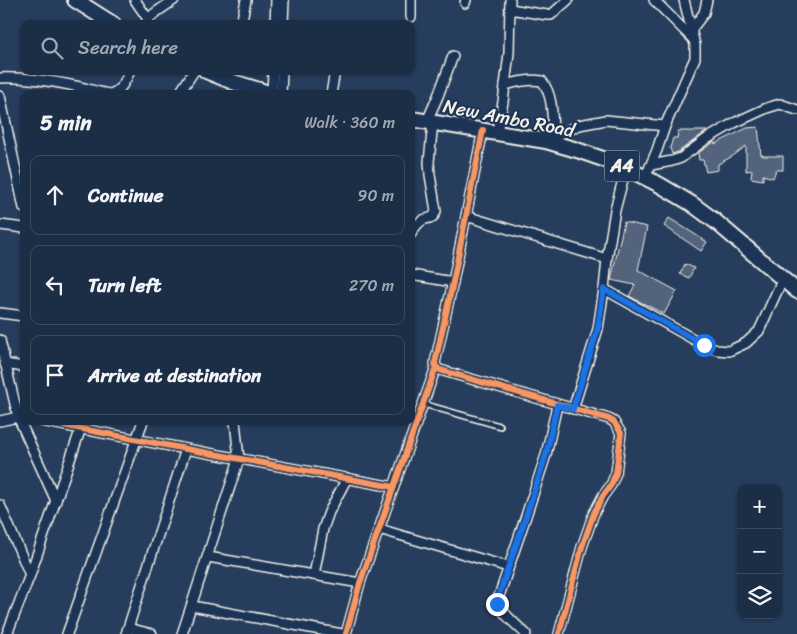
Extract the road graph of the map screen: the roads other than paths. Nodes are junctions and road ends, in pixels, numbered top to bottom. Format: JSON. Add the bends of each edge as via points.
{"nodes":[{"id":1,"x":75,"y":0,"type":"edge"},
{"id":2,"x":134,"y":0,"type":"edge"},
{"id":3,"x":174,"y":0,"type":"edge"},
{"id":4,"x":246,"y":0,"type":"edge"},
{"id":5,"x":276,"y":0,"type":"edge"},
{"id":6,"x":284,"y":0,"type":"edge"},
{"id":7,"x":411,"y":0,"type":"edge"},
{"id":8,"x":568,"y":0,"type":"edge"},
{"id":9,"x":654,"y":0,"type":"edge"},
{"id":10,"x":684,"y":0,"type":"edge"},
{"id":11,"x":707,"y":0,"type":"edge"},
{"id":12,"x":510,"y":4,"type":"edge"},
{"id":13,"x":411,"y":17,"type":"dead end"},
{"id":14,"x":107,"y":20,"type":"edge"},
{"id":15,"x":146,"y":20,"type":"edge"},
{"id":16,"x":148,"y":20,"type":"edge"},
{"id":17,"x":242,"y":20,"type":"edge"},
{"id":18,"x":275,"y":20,"type":"edge"},
{"id":19,"x":283,"y":20,"type":"edge"},
{"id":20,"x":692,"y":35,"type":"junction"},
{"id":21,"x":453,"y":56,"type":"dead end"},
{"id":22,"x":128,"y":75,"type":"edge"},
{"id":23,"x":191,"y":75,"type":"edge"},
{"id":24,"x":222,"y":75,"type":"edge"},
{"id":25,"x":271,"y":75,"type":"edge"},
{"id":26,"x":282,"y":75,"type":"edge"},
{"id":27,"x":334,"y":75,"type":"edge"},
{"id":28,"x":0,"y":78,"type":"edge"},
{"id":29,"x":505,"y":85,"type":"junction"},
{"id":30,"x":90,"y":90,"type":"edge"},
{"id":31,"x":118,"y":90,"type":"edge"},
{"id":32,"x":182,"y":90,"type":"edge"},
{"id":33,"x":257,"y":90,"type":"edge"},
{"id":34,"x":267,"y":90,"type":"edge"},
{"id":35,"x":281,"y":90,"type":"edge"},
{"id":36,"x":333,"y":90,"type":"edge"},
{"id":37,"x":0,"y":96,"type":"edge"},
{"id":38,"x":797,"y":110,"type":"edge"},
{"id":39,"x":415,"y":120,"type":"edge"},
{"id":40,"x":430,"y":122,"type":"junction"},
{"id":41,"x":665,"y":126,"type":"junction"},
{"id":42,"x":490,"y":131,"type":"junction"},
{"id":43,"x":549,"y":139,"type":"junction"},
{"id":44,"x":651,"y":165,"type":"junction"},
{"id":45,"x":626,"y":168,"type":"junction"},
{"id":46,"x":20,"y":172,"type":"edge"},
{"id":47,"x":645,"y":178,"type":"junction"},
{"id":48,"x":466,"y":216,"type":"junction"},
{"id":49,"x":0,"y":226,"type":"edge"},
{"id":50,"x":20,"y":228,"type":"edge"},
{"id":51,"x":415,"y":228,"type":"edge"},
{"id":52,"x":607,"y":259,"type":"junction"},
{"id":53,"x":415,"y":275,"type":"edge"},
{"id":54,"x":783,"y":278,"type":"junction"},
{"id":55,"x":454,"y":282,"type":"junction"},
{"id":56,"x":604,"y":289,"type":"junction"},
{"id":57,"x":797,"y":291,"type":"edge"},
{"id":58,"x":0,"y":313,"type":"edge"},
{"id":59,"x":20,"y":316,"type":"edge"},
{"id":60,"x":0,"y":340,"type":"edge"},
{"id":61,"x":5,"y":364,"type":"junction"},
{"id":62,"x":20,"y":366,"type":"edge"},
{"id":63,"x":436,"y":367,"type":"junction"},
{"id":64,"x":424,"y":404,"type":"junction"},
{"id":65,"x":557,"y":405,"type":"junction"},
{"id":66,"x":573,"y":409,"type":"junction"},
{"id":67,"x":20,"y":415,"type":"edge"},
{"id":68,"x":20,"y":418,"type":"edge"},
{"id":69,"x":0,"y":421,"type":"edge"},
{"id":70,"x":24,"y":425,"type":"edge"},
{"id":71,"x":64,"y":425,"type":"edge"},
{"id":72,"x":141,"y":425,"type":"edge"},
{"id":73,"x":235,"y":425,"type":"edge"},
{"id":74,"x":500,"y":426,"type":"dead end"},
{"id":75,"x":81,"y":428,"type":"junction"},
{"id":76,"x":136,"y":439,"type":"junction"},
{"id":77,"x":186,"y":450,"type":"junction"},
{"id":78,"x":239,"y":459,"type":"junction"},
{"id":79,"x":347,"y":478,"type":"junction"},
{"id":80,"x":394,"y":487,"type":"junction"},
{"id":81,"x":56,"y":501,"type":"junction"},
{"id":82,"x":0,"y":505,"type":"edge"},
{"id":83,"x":379,"y":529,"type":"junction"},
{"id":84,"x":208,"y":557,"type":"junction"},
{"id":85,"x":508,"y":567,"type":"junction"},
{"id":86,"x":314,"y":575,"type":"junction"},
{"id":87,"x":30,"y":576,"type":"junction"},
{"id":88,"x":360,"y":584,"type":"junction"},
{"id":89,"x":192,"y":606,"type":"junction"},
{"id":90,"x":127,"y":631,"type":"edge"},
{"id":91,"x":7,"y":634,"type":"edge"},
{"id":92,"x":68,"y":634,"type":"edge"},
{"id":93,"x":152,"y":634,"type":"edge"},
{"id":94,"x":182,"y":634,"type":"edge"},
{"id":95,"x":342,"y":634,"type":"edge"},
{"id":96,"x":346,"y":634,"type":"edge"},
{"id":97,"x":526,"y":634,"type":"edge"},
{"id":98,"x":559,"y":634,"type":"edge"}],
"edges":[{"from":1,"to":14,"type":"main road"},
{"from":2,"to":15,"type":"street"},
{"from":3,"to":16,"type":"street"},
{"from":4,"to":17,"type":"street"},
{"from":5,"to":18,"type":"street"},
{"from":6,"to":19,"type":"street"},
{"from":7,"to":13,"type":"street"},
{"from":8,"to":12,"type":"street","via":[[551,15]]},
{"from":9,"to":20,"type":"street"},
{"from":10,"to":20,"type":"street"},
{"from":11,"to":20,"type":"street"},
{"from":12,"to":29,"type":"street","via":[[510,52]]},
{"from":20,"to":41,"type":"street","via":[[695,58]]},
{"from":21,"to":40,"type":"street"},
{"from":22,"to":31,"type":"street"},
{"from":23,"to":32,"type":"street"},
{"from":24,"to":33,"type":"main road","via":[[232,82]]},
{"from":25,"to":34,"type":"street"},
{"from":26,"to":35,"type":"street"},
{"from":27,"to":36,"type":"street"},
{"from":28,"to":30,"type":"street","via":[[15,77]]},
{"from":29,"to":42,"type":"street"},
{"from":29,"to":43,"type":"street","via":[[542,81],[550,98]]},
{"from":37,"to":46,"type":"street"},
{"from":38,"to":44,"type":"street","via":[[780,104],[767,108],[734,123],[681,158]]},
{"from":39,"to":40,"type":"main road","name":"New Ambo Road","number":"A4"},
{"from":40,"to":42,"type":"main road","name":"New Ambo Road","number":"A4"},
{"from":40,"to":51,"type":"street","via":[[429,162],[436,211],[430,219],[423,220]]},
{"from":41,"to":43,"type":"street","via":[[606,120],[580,125]]},
{"from":41,"to":44,"type":"street"},
{"from":42,"to":43,"type":"main road","name":"New Ambo Road","number":"A4"},
{"from":42,"to":48,"type":"street"},
{"from":43,"to":45,"type":"main road","name":"New Ambo Road","number":"A4"},
{"from":44,"to":47,"type":"street"},
{"from":45,"to":47,"type":"main road","name":"New Ambo Road","number":"A4"},
{"from":45,"to":52,"type":"street"},
{"from":47,"to":54,"type":"main road","name":"New Ambo Road","number":"A4","via":[[700,209]]},
{"from":48,"to":52,"type":"street"},
{"from":48,"to":55,"type":"street"},
{"from":49,"to":50,"type":"street"},
{"from":52,"to":56,"type":"street"},
{"from":53,"to":55,"type":"street"},
{"from":54,"to":56,"type":"street","via":[[759,331],[746,343],[729,351],[704,345]]},
{"from":54,"to":57,"type":"main road","name":"New Ambo Road","number":"A4"},
{"from":55,"to":63,"type":"street"},
{"from":56,"to":66,"type":"street","via":[[598,328]]},
{"from":58,"to":59,"type":"street"},
{"from":60,"to":61,"type":"street"},
{"from":61,"to":62,"type":"street"},
{"from":61,"to":67,"type":"street"},
{"from":63,"to":64,"type":"street"},
{"from":63,"to":65,"type":"street"},
{"from":64,"to":74,"type":"lane"},
{"from":64,"to":80,"type":"street"},
{"from":65,"to":66,"type":"street"},
{"from":65,"to":85,"type":"street","via":[[546,455]]},
{"from":66,"to":98,"type":"street","via":[[614,422],[621,438],[616,473],[591,521]]},
{"from":68,"to":69,"type":"street"},
{"from":70,"to":81,"type":"street"},
{"from":71,"to":75,"type":"street"},
{"from":72,"to":76,"type":"street"},
{"from":73,"to":78,"type":"street"},
{"from":75,"to":76,"type":"street"},
{"from":75,"to":81,"type":"street"},
{"from":76,"to":77,"type":"street"},
{"from":76,"to":92,"type":"street"},
{"from":77,"to":78,"type":"street"},
{"from":77,"to":90,"type":"street"},
{"from":78,"to":79,"type":"street"},
{"from":78,"to":84,"type":"street"},
{"from":79,"to":80,"type":"street"},
{"from":79,"to":86,"type":"street","via":[[323,529]]},
{"from":80,"to":83,"type":"street"},
{"from":81,"to":87,"type":"street"},
{"from":82,"to":87,"type":"street"},
{"from":83,"to":85,"type":"street"},
{"from":83,"to":88,"type":"street"},
{"from":84,"to":86,"type":"street"},
{"from":84,"to":89,"type":"street"},
{"from":85,"to":97,"type":"street","via":[[497,604]]},
{"from":86,"to":88,"type":"street"},
{"from":87,"to":91,"type":"street"},
{"from":88,"to":96,"type":"street"},
{"from":89,"to":94,"type":"street"},
{"from":89,"to":95,"type":"street"},
{"from":90,"to":93,"type":"street"}]}
